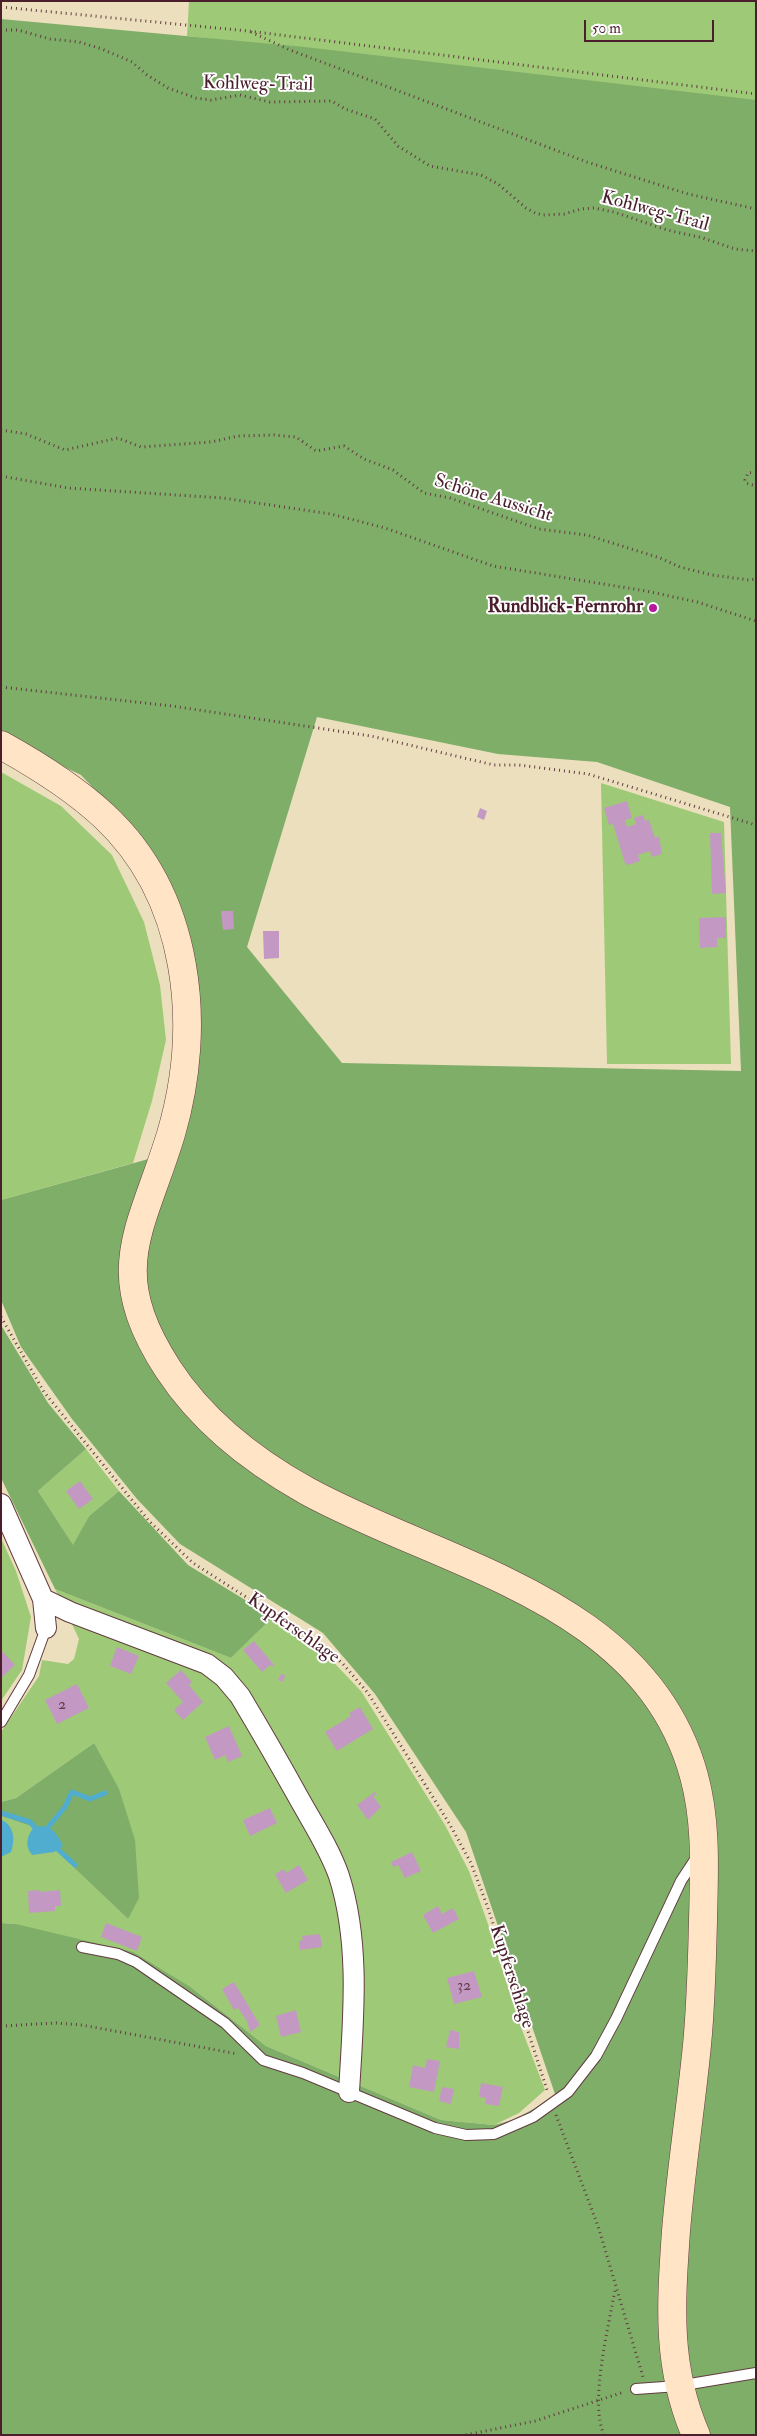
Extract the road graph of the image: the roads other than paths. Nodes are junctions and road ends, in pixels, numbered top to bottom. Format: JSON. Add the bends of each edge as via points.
{"nodes":[{"id":1,"x":1,"y":745,"type":"edge"},
{"id":2,"x":1,"y":1504,"type":"edge"},
{"id":3,"x":43,"y":1599,"type":"junction"},
{"id":4,"x":46,"y":1628,"type":"joint"},
{"id":5,"x":1,"y":1722,"type":"edge"},
{"id":6,"x":704,"y":1848,"type":"junction"},
{"id":7,"x":82,"y":1946,"type":"dead end"},
{"id":8,"x":349,"y":2092,"type":"junction"},
{"id":9,"x":756,"y":2373,"type":"edge"},
{"id":10,"x":678,"y":2386,"type":"junction"},
{"id":11,"x":641,"y":2388,"type":"road end"},
{"id":12,"x":696,"y":2435,"type":"edge"}],
"edges":[{"from":1,"to":6,"type":"main road","via":[[86,800],[116,829],[152,877],[176,936],[183,963],[187,1014],[182,1088],[170,1138],[138,1230],[132,1272],[140,1312],[169,1370],[216,1426],[261,1463],[329,1502],[512,1585],[559,1610],[620,1654],[650,1689],[675,1728],[694,1776]]},
{"from":2,"to":3,"type":"street"},
{"from":3,"to":4,"type":"street"},
{"from":3,"to":8,"type":"street","via":[[207,1664],[224,1677],[245,1704],[316,1827],[338,1876],[350,1926],[352,1955],[353,2028]]},
{"from":4,"to":5,"type":"lane","via":[[29,1675]]},
{"from":6,"to":8,"type":"lane","via":[[681,1880],[604,2043],[568,2092],[552,2104],[501,2132],[466,2135],[435,2128]]},
{"from":6,"to":10,"type":"main road","via":[[697,2043],[672,2280],[673,2354]]},
{"from":7,"to":8,"type":"lane","via":[[118,1954],[136,1962],[225,2023],[263,2060]]},
{"from":9,"to":10,"type":"lane"},
{"from":10,"to":11,"type":"lane"},
{"from":10,"to":12,"type":"main road"}]}
